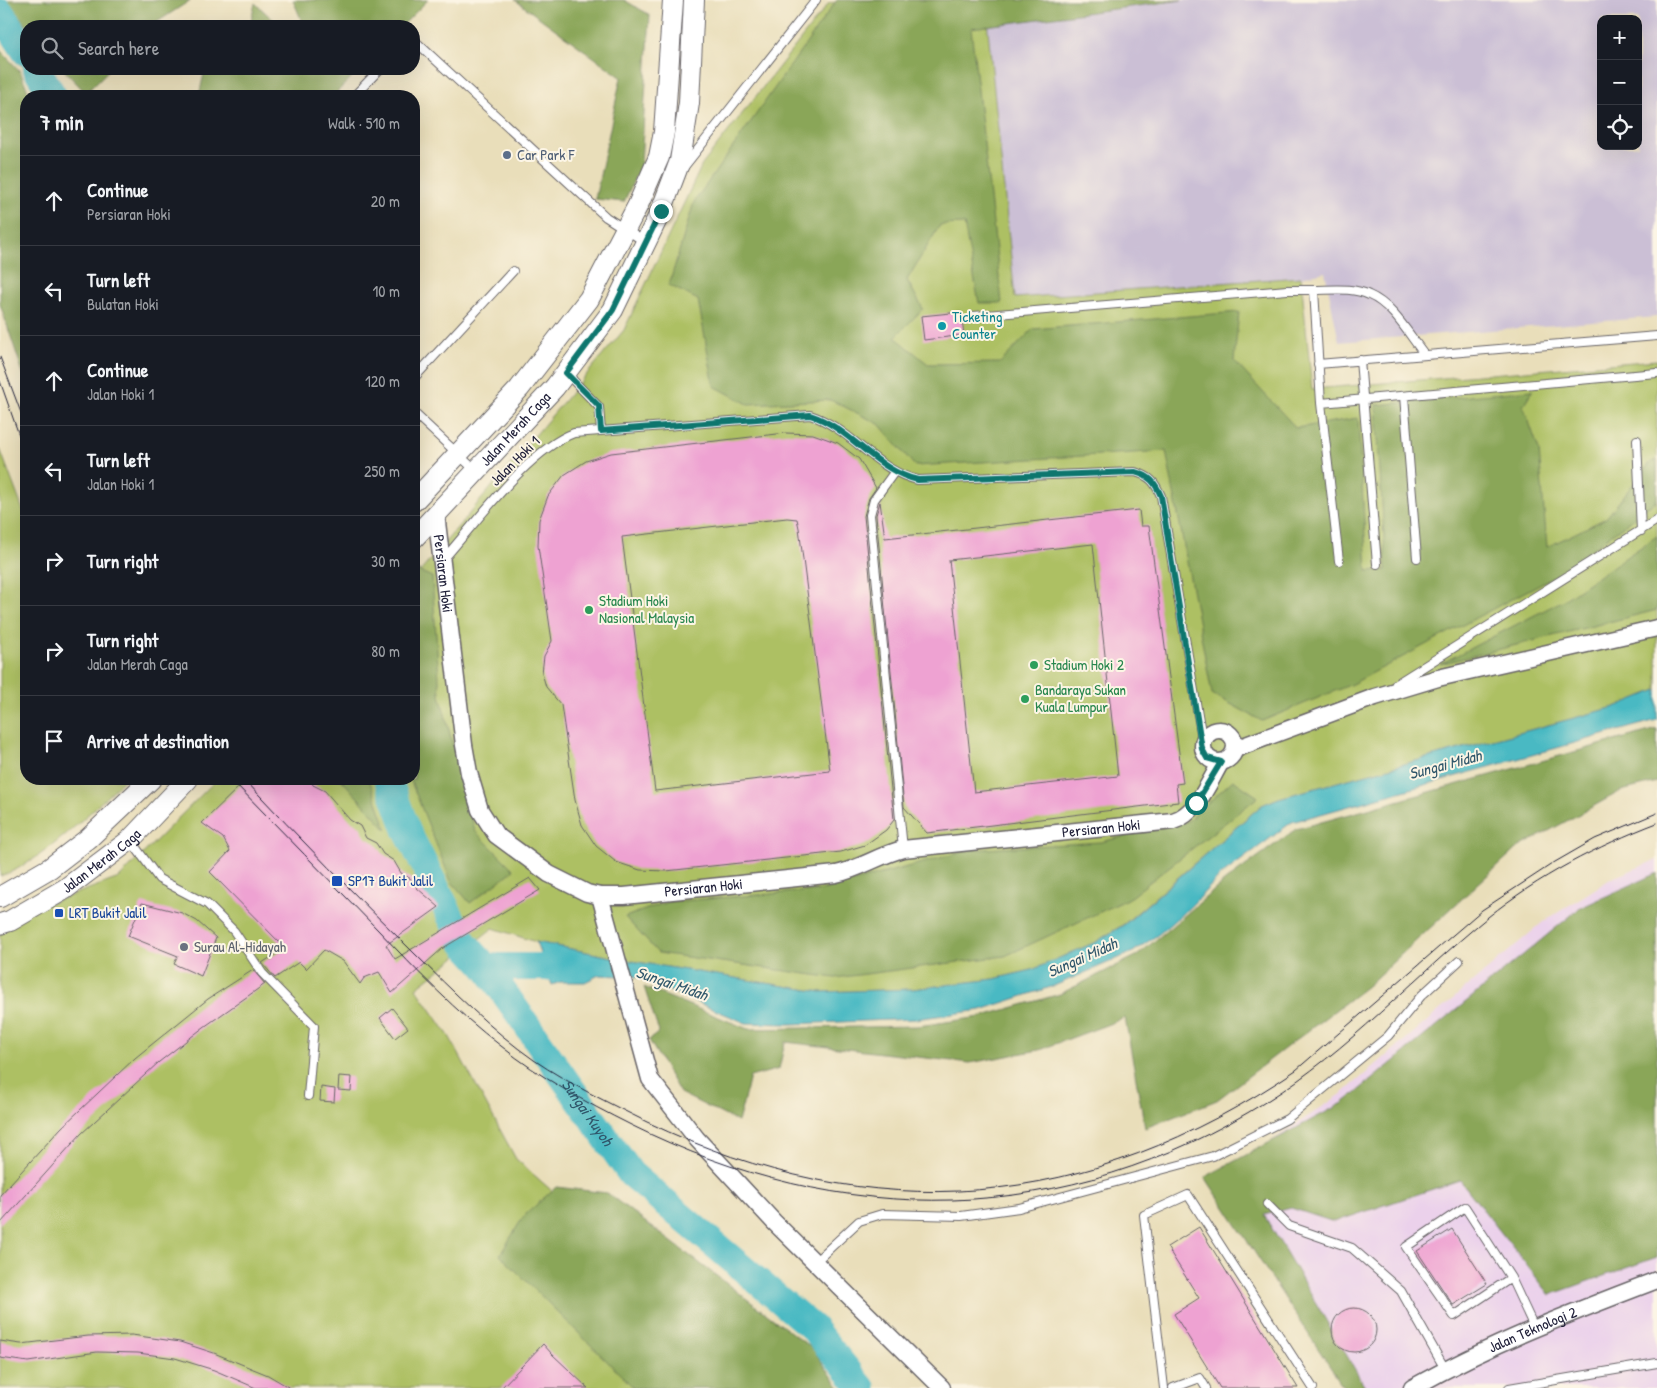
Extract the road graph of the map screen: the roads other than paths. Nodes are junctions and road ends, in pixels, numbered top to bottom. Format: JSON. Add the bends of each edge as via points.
{"nodes":[{"id":1,"x":673,"y":0,"type":"edge"},
{"id":2,"x":694,"y":0,"type":"edge"},
{"id":3,"x":816,"y":0,"type":"edge"},
{"id":4,"x":420,"y":46,"type":"edge"},
{"id":5,"x":374,"y":75,"type":"edge"},
{"id":6,"x":360,"y":90,"type":"edge"},
{"id":7,"x":672,"y":183,"type":"junction"},
{"id":8,"x":624,"y":231,"type":"junction"},
{"id":9,"x":645,"y":242,"type":"junction"},
{"id":10,"x":513,"y":271,"type":"dead end"},
{"id":11,"x":1314,"y":290,"type":"junction"},
{"id":12,"x":974,"y":316,"type":"dead end"},
{"id":13,"x":1657,"y":336,"type":"edge"},
{"id":14,"x":1425,"y":355,"type":"junction"},
{"id":15,"x":1360,"y":360,"type":"junction"},
{"id":16,"x":1318,"y":364,"type":"junction"},
{"id":17,"x":420,"y":372,"type":"edge"},
{"id":18,"x":566,"y":373,"type":"junction"},
{"id":19,"x":1657,"y":373,"type":"edge"},
{"id":20,"x":1404,"y":396,"type":"junction"},
{"id":21,"x":1363,"y":400,"type":"junction"},
{"id":22,"x":1321,"y":403,"type":"junction"},
{"id":23,"x":420,"y":419,"type":"edge"},
{"id":24,"x":601,"y":431,"type":"junction"},
{"id":25,"x":1637,"y":440,"type":"dead end"},
{"id":26,"x":457,"y":454,"type":"junction"},
{"id":27,"x":476,"y":471,"type":"junction"},
{"id":28,"x":895,"y":471,"type":"junction"},
{"id":29,"x":420,"y":494,"type":"edge"},
{"id":30,"x":436,"y":514,"type":"junction"},
{"id":31,"x":1657,"y":520,"type":"edge"},
{"id":32,"x":420,"y":531,"type":"edge"},
{"id":33,"x":1641,"y":531,"type":"junction"},
{"id":34,"x":1417,"y":558,"type":"dead end"},
{"id":35,"x":1339,"y":561,"type":"dead end"},
{"id":36,"x":441,"y":562,"type":"junction"},
{"id":37,"x":1377,"y":564,"type":"dead end"},
{"id":38,"x":1657,"y":628,"type":"edge"},
{"id":39,"x":1376,"y":697,"type":"junction"},
{"id":40,"x":1203,"y":744,"type":"junction"},
{"id":41,"x":1235,"y":749,"type":"junction"},
{"id":42,"x":1221,"y":762,"type":"junction"},
{"id":43,"x":145,"y":785,"type":"edge"},
{"id":44,"x":182,"y":785,"type":"edge"},
{"id":45,"x":130,"y":840,"type":"junction"},
{"id":46,"x":903,"y":850,"type":"junction"},
{"id":47,"x":600,"y":896,"type":"junction"},
{"id":48,"x":0,"y":897,"type":"edge"},
{"id":49,"x":3,"y":927,"type":"edge"},
{"id":50,"x":1459,"y":961,"type":"dead end"},
{"id":51,"x":308,"y":1096,"type":"dead end"},
{"id":52,"x":1267,"y":1204,"type":"dead end"},
{"id":53,"x":815,"y":1262,"type":"junction"},
{"id":54,"x":1511,"y":1278,"type":"junction"},
{"id":55,"x":1657,"y":1280,"type":"edge"},
{"id":56,"x":1534,"y":1327,"type":"junction"},
{"id":57,"x":1657,"y":1363,"type":"edge"},
{"id":58,"x":1446,"y":1369,"type":"junction"},
{"id":59,"x":1430,"y":1384,"type":"edge"},
{"id":60,"x":942,"y":1388,"type":"edge"},
{"id":61,"x":1164,"y":1388,"type":"edge"},
{"id":62,"x":1173,"y":1388,"type":"edge"},
{"id":63,"x":1206,"y":1388,"type":"edge"},
{"id":64,"x":1313,"y":1388,"type":"edge"},
{"id":65,"x":1412,"y":1388,"type":"edge"},
{"id":66,"x":1509,"y":1388,"type":"edge"}],
"edges":[{"from":1,"to":8,"type":"street","name":"Jalan Merah Caga","via":[[662,140],[652,174]]},
{"from":2,"to":7,"type":"street","name":"Jalan Merah Caga","via":[[689,103],[680,161]]},
{"from":3,"to":7,"type":"lane"},
{"from":4,"to":8,"type":"lane"},
{"from":5,"to":6,"type":"lane"},
{"from":7,"to":9,"type":"street","name":"Jalan Merah Caga"},
{"from":8,"to":9,"type":"lane"},
{"from":8,"to":26,"type":"street","name":"Jalan Merah Caga","via":[[589,299],[519,389]]},
{"from":9,"to":18,"type":"street","name":"Jalan Merah Caga","via":[[613,310]]},
{"from":10,"to":17,"type":"lane"},
{"from":11,"to":12,"type":"lane"},
{"from":11,"to":14,"type":"lane","via":[[1369,294],[1386,306]]},
{"from":11,"to":16,"type":"lane"},
{"from":13,"to":14,"type":"lane"},
{"from":14,"to":15,"type":"lane"},
{"from":15,"to":16,"type":"lane"},
{"from":15,"to":21,"type":"lane"},
{"from":16,"to":22,"type":"lane"},
{"from":18,"to":24,"type":"lane","via":[[599,406]]},
{"from":18,"to":27,"type":"street","name":"Jalan Merah Caga"},
{"from":19,"to":20,"type":"lane"},
{"from":20,"to":21,"type":"lane"},
{"from":20,"to":34,"type":"lane"},
{"from":21,"to":22,"type":"lane"},
{"from":21,"to":37,"type":"lane"},
{"from":22,"to":35,"type":"lane"},
{"from":23,"to":26,"type":"lane"},
{"from":24,"to":28,"type":"lane","name":"Jalan Hoki 1","via":[[810,415],[832,424]]},
{"from":24,"to":36,"type":"lane","name":"Jalan Hoki 1","via":[[574,433],[542,450]]},
{"from":25,"to":33,"type":"lane"},
{"from":26,"to":27,"type":"lane"},
{"from":26,"to":29,"type":"street","name":"Jalan Merah Caga"},
{"from":27,"to":30,"type":"street","name":"Jalan Merah Caga"},
{"from":28,"to":40,"type":"lane","name":"Jalan Hoki 1","via":[[906,478],[930,480],[1135,472],[1151,479],[1161,496]]},
{"from":28,"to":46,"type":"lane","via":[[874,500],[870,515]]},
{"from":30,"to":32,"type":"street","name":"Jalan Merah Caga"},
{"from":30,"to":36,"type":"street","name":"Persiaran Hoki"},
{"from":31,"to":33,"type":"lane"},
{"from":33,"to":39,"type":"lane"},
{"from":36,"to":47,"type":"street","name":"Persiaran Hoki","via":[[464,744],[480,810],[496,835],[509,846],[568,884]]},
{"from":38,"to":39,"type":"street","via":[[1438,678]]},
{"from":39,"to":41,"type":"street"},
{"from":40,"to":41,"type":"street","via":[[1211,732],[1221,730],[1230,735]]},
{"from":40,"to":42,"type":"street","via":[[1207,758]]},
{"from":41,"to":42,"type":"street","via":[[1230,758]]},
{"from":42,"to":46,"type":"street","name":"Persiaran Hoki","via":[[1196,803],[1182,818]]},
{"from":43,"to":48,"type":"street","name":"Jalan Merah Caga","via":[[89,838],[50,868]]},
{"from":44,"to":45,"type":"street","name":"Jalan Merah Caga"},
{"from":45,"to":49,"type":"street","name":"Jalan Merah Caga","via":[[65,889]]},
{"from":45,"to":51,"type":"lane","via":[[159,879],[207,904],[228,924],[262,973],[314,1026]]},
{"from":46,"to":47,"type":"street","name":"Persiaran Hoki","via":[[836,874]]},
{"from":47,"to":53,"type":"street","via":[[650,1079],[697,1139]]},
{"from":50,"to":53,"type":"lane","via":[[1420,996],[1388,1036],[1287,1120],[1213,1156],[1019,1208],[960,1216],[882,1214],[859,1221]]},
{"from":52,"to":58,"type":"lane","via":[[1289,1226],[1352,1248],[1401,1291]]},
{"from":53,"to":60,"type":"street"},
{"from":54,"to":54,"type":"lane","via":[[1465,1206],[1406,1247],[1454,1316]]},
{"from":54,"to":56,"type":"lane"},
{"from":55,"to":56,"type":"street","name":"Jalan Teknologi 2"},
{"from":56,"to":58,"type":"street","name":"Jalan Teknologi 2"},
{"from":57,"to":66,"type":"lane"},
{"from":58,"to":59,"type":"street","name":"Jalan Teknologi 2"},
{"from":59,"to":65,"type":"street","name":"Jalan Teknologi 2"},
{"from":61,"to":64,"type":"lane","via":[[1144,1216],[1188,1195]]},
{"from":62,"to":63,"type":"lane","via":[[1200,1378]]}]}
